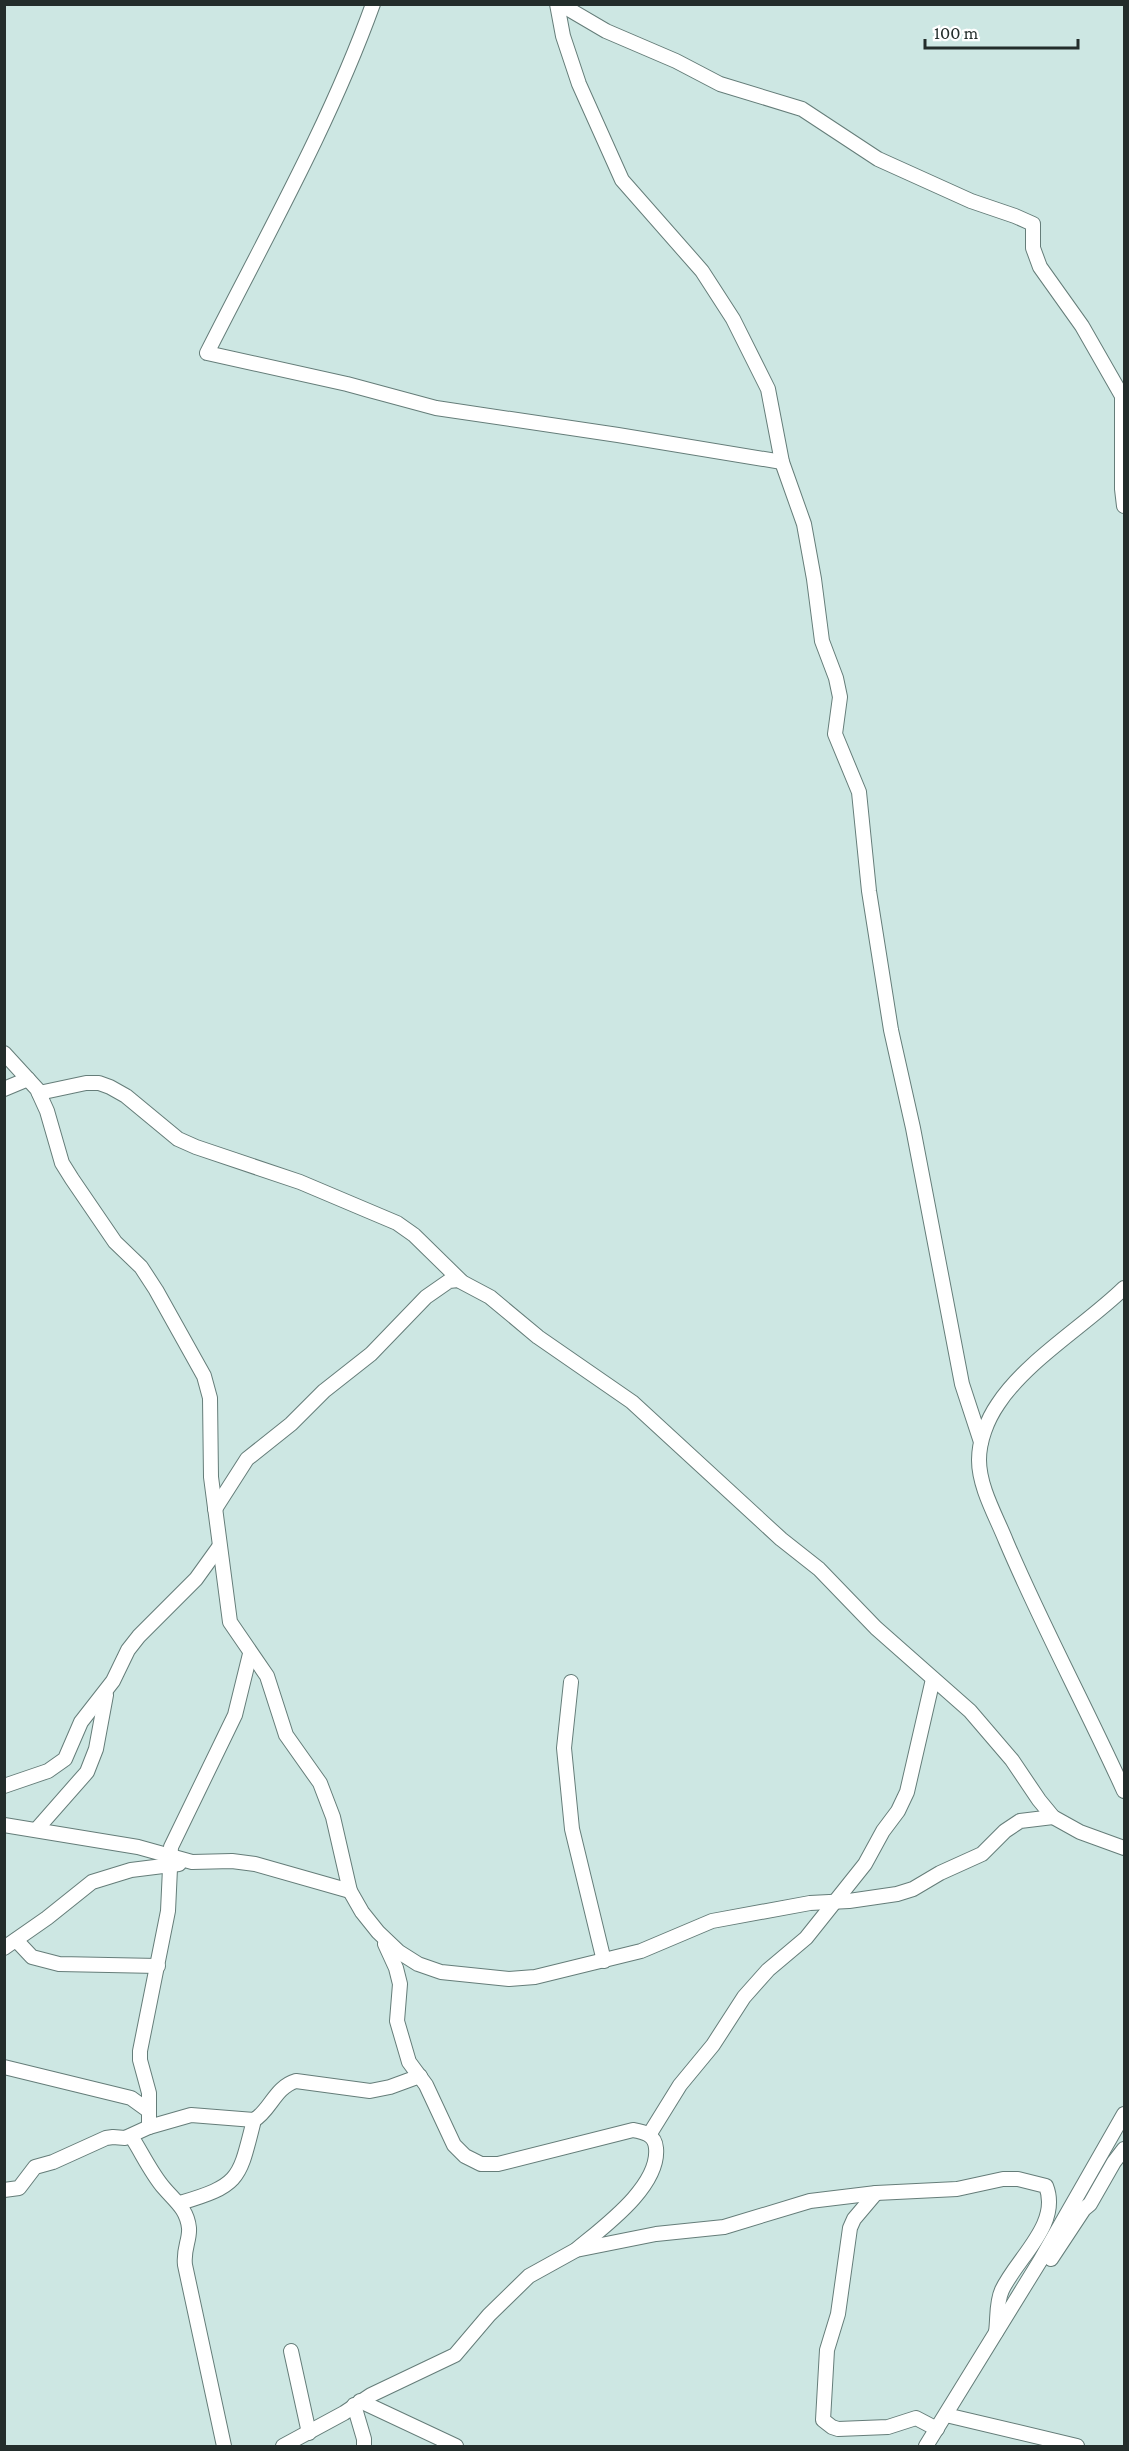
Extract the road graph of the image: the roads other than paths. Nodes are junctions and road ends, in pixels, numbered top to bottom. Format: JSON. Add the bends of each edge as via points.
{"nodes":[{"id":1,"x":373,"y":4,"type":"edge"},
{"id":2,"x":558,"y":4,"type":"edge"},
{"id":3,"x":782,"y":462,"type":"junction"},
{"id":4,"x":1125,"y":506,"type":"edge"},
{"id":5,"x":4,"y":1053,"type":"edge"},
{"id":6,"x":28,"y":1079,"type":"junction"},
{"id":7,"x":4,"y":1089,"type":"edge"},
{"id":8,"x":39,"y":1093,"type":"junction"},
{"id":9,"x":461,"y":1281,"type":"junction"},
{"id":10,"x":1125,"y":1288,"type":"edge"},
{"id":11,"x":981,"y":1442,"type":"junction"},
{"id":12,"x":215,"y":1509,"type":"junction"},
{"id":13,"x":219,"y":1547,"type":"junction"},
{"id":14,"x":250,"y":1654,"type":"junction"},
{"id":15,"x":933,"y":1678,"type":"junction"},
{"id":16,"x":571,"y":1682,"type":"dead end"},
{"id":17,"x":108,"y":1689,"type":"junction"},
{"id":18,"x":4,"y":1786,"type":"edge"},
{"id":19,"x":1125,"y":1791,"type":"edge"},
{"id":20,"x":1053,"y":1817,"type":"junction"},
{"id":21,"x":4,"y":1825,"type":"edge"},
{"id":22,"x":36,"y":1830,"type":"junction"},
{"id":23,"x":1125,"y":1848,"type":"edge"},
{"id":24,"x":170,"y":1860,"type":"junction"},
{"id":25,"x":350,"y":1891,"type":"junction"},
{"id":26,"x":835,"y":1902,"type":"junction"},
{"id":27,"x":378,"y":1932,"type":"junction"},
{"id":28,"x":10,"y":1944,"type":"edge"},
{"id":29,"x":604,"y":1961,"type":"junction"},
{"id":30,"x":158,"y":1966,"type":"junction"},
{"id":31,"x":4,"y":2067,"type":"edge"},
{"id":32,"x":420,"y":2076,"type":"junction"},
{"id":33,"x":149,"y":2111,"type":"junction"},
{"id":34,"x":1125,"y":2114,"type":"edge"},
{"id":35,"x":254,"y":2120,"type":"junction"},
{"id":36,"x":149,"y":2127,"type":"junction"},
{"id":37,"x":648,"y":2134,"type":"junction"},
{"id":38,"x":131,"y":2136,"type":"junction"},
{"id":39,"x":1125,"y":2149,"type":"edge"},
{"id":40,"x":4,"y":2190,"type":"edge"},
{"id":41,"x":876,"y":2193,"type":"junction"},
{"id":42,"x":180,"y":2203,"type":"junction"},
{"id":43,"x":576,"y":2250,"type":"junction"},
{"id":44,"x":1020,"y":2293,"type":"junction"},
{"id":45,"x":996,"y":2332,"type":"junction"},
{"id":46,"x":291,"y":2351,"type":"dead end"},
{"id":47,"x":357,"y":2403,"type":"junction"},
{"id":48,"x":946,"y":2415,"type":"junction"},
{"id":49,"x":937,"y":2429,"type":"junction"},
{"id":50,"x":309,"y":2433,"type":"junction"},
{"id":51,"x":434,"y":2441,"type":"edge"},
{"id":52,"x":224,"y":2446,"type":"edge"},
{"id":53,"x":283,"y":2446,"type":"edge"},
{"id":54,"x":364,"y":2446,"type":"edge"},
{"id":55,"x":456,"y":2446,"type":"edge"},
{"id":56,"x":926,"y":2446,"type":"edge"},
{"id":57,"x":1077,"y":2446,"type":"edge"}],
"edges":[{"from":1,"to":3,"type":"street","via":[[320,134],[207,353],[436,408]]},
{"from":2,"to":3,"type":"street","via":[[563,36],[579,84],[622,180],[720,296],[772,402]]},
{"from":2,"to":4,"type":"street","via":[[720,84],[802,109],[878,159],[1033,224],[1033,248],[1040,267],[1082,326],[1122,396]]},
{"from":3,"to":11,"type":"street","via":[[804,524],[822,641],[837,678],[840,697],[835,734],[859,792],[869,891],[891,1030],[962,1384]]},
{"from":5,"to":6,"type":"street"},
{"from":6,"to":7,"type":"street"},
{"from":6,"to":8,"type":"street"},
{"from":8,"to":9,"type":"street","via":[[79,1084],[110,1087],[178,1139],[300,1182],[397,1223]]},
{"from":8,"to":12,"type":"street","via":[[62,1163],[115,1242],[141,1267],[204,1376],[210,1398]]},
{"from":9,"to":12,"type":"street","via":[[451,1280],[426,1297],[371,1354],[247,1459]]},
{"from":9,"to":15,"type":"street","via":[[490,1297],[538,1337],[632,1402],[819,1569]]},
{"from":10,"to":11,"type":"street","via":[[1015,1383],[998,1404]]},
{"from":11,"to":19,"type":"street","via":[[980,1469],[993,1509],[1029,1596]]},
{"from":12,"to":13,"type":"street"},
{"from":13,"to":14,"type":"street","via":[[231,1622]]},
{"from":13,"to":17,"type":"street","via":[[196,1579],[128,1650]]},
{"from":14,"to":24,"type":"street","via":[[235,1715],[174,1841]]},
{"from":14,"to":25,"type":"street","via":[[267,1676],[286,1735],[320,1783]]},
{"from":15,"to":20,"type":"street","via":[[992,1736]]},
{"from":15,"to":26,"type":"street","via":[[903,1803],[865,1864]]},
{"from":16,"to":29,"type":"street","via":[[564,1748],[570,1819]]},
{"from":17,"to":18,"type":"street","via":[[81,1722],[59,1765]]},
{"from":17,"to":22,"type":"street","via":[[96,1749],[87,1772]]},
{"from":20,"to":23,"type":"street","via":[[1080,1832]]},
{"from":20,"to":26,"type":"street","via":[[1028,1818],[1012,1824],[982,1854],[914,1889]]},
{"from":21,"to":22,"type":"street"},
{"from":22,"to":24,"type":"street","via":[[138,1847]]},
{"from":24,"to":25,"type":"street","via":[[255,1864]]},
{"from":24,"to":28,"type":"street","via":[[92,1881]]},
{"from":24,"to":30,"type":"street","via":[[168,1911]]},
{"from":25,"to":27,"type":"street"},
{"from":26,"to":29,"type":"street","via":[[780,1907],[712,1921],[649,1948]]},
{"from":26,"to":37,"type":"street","via":[[806,1938],[768,1970],[744,1997]]},
{"from":27,"to":29,"type":"street","via":[[399,1952],[441,1972],[508,1979]]},
{"from":27,"to":32,"type":"street","via":[[396,1968],[400,1991],[398,2026],[409,2062]]},
{"from":28,"to":30,"type":"street","via":[[32,1957],[59,1964]]},
{"from":30,"to":33,"type":"street","via":[[140,2051]]},
{"from":31,"to":33,"type":"street","via":[[131,2098]]},
{"from":32,"to":35,"type":"street","via":[[370,2091],[296,2081]]},
{"from":32,"to":37,"type":"street","via":[[454,2145],[481,2164],[510,2162],[633,2130]]},
{"from":33,"to":36,"type":"street"},
{"from":34,"to":44,"type":"street"},
{"from":35,"to":36,"type":"street","via":[[191,2115]]},
{"from":35,"to":42,"type":"street","via":[[231,2183]]},
{"from":36,"to":38,"type":"street"},
{"from":37,"to":43,"type":"street","via":[[654,2139],[657,2154],[650,2176],[620,2212]]},
{"from":38,"to":40,"type":"street","via":[[106,2138],[34,2167],[19,2188]]},
{"from":38,"to":42,"type":"street","via":[[165,2188]]},
{"from":39,"to":44,"type":"street","via":[[1049,2261]]},
{"from":41,"to":43,"type":"street","via":[[810,2201],[724,2227],[656,2234]]},
{"from":41,"to":45,"type":"street","via":[[957,2189],[1003,2179],[1046,2186],[1049,2212],[1004,2287]]},
{"from":41,"to":49,"type":"street","via":[[850,2228],[838,2314],[827,2350],[823,2420],[838,2429],[888,2427],[916,2418]]},
{"from":42,"to":52,"type":"street","via":[[189,2226],[183,2254]]},
{"from":43,"to":47,"type":"street","via":[[529,2276],[455,2355]]},
{"from":44,"to":45,"type":"street"},
{"from":45,"to":48,"type":"street"},
{"from":46,"to":50,"type":"street"},
{"from":47,"to":50,"type":"street"},
{"from":47,"to":51,"type":"street"},
{"from":47,"to":54,"type":"street"},
{"from":48,"to":49,"type":"street"},
{"from":48,"to":57,"type":"street"},
{"from":49,"to":56,"type":"street"},
{"from":50,"to":53,"type":"street"},
{"from":51,"to":55,"type":"street"}]}
